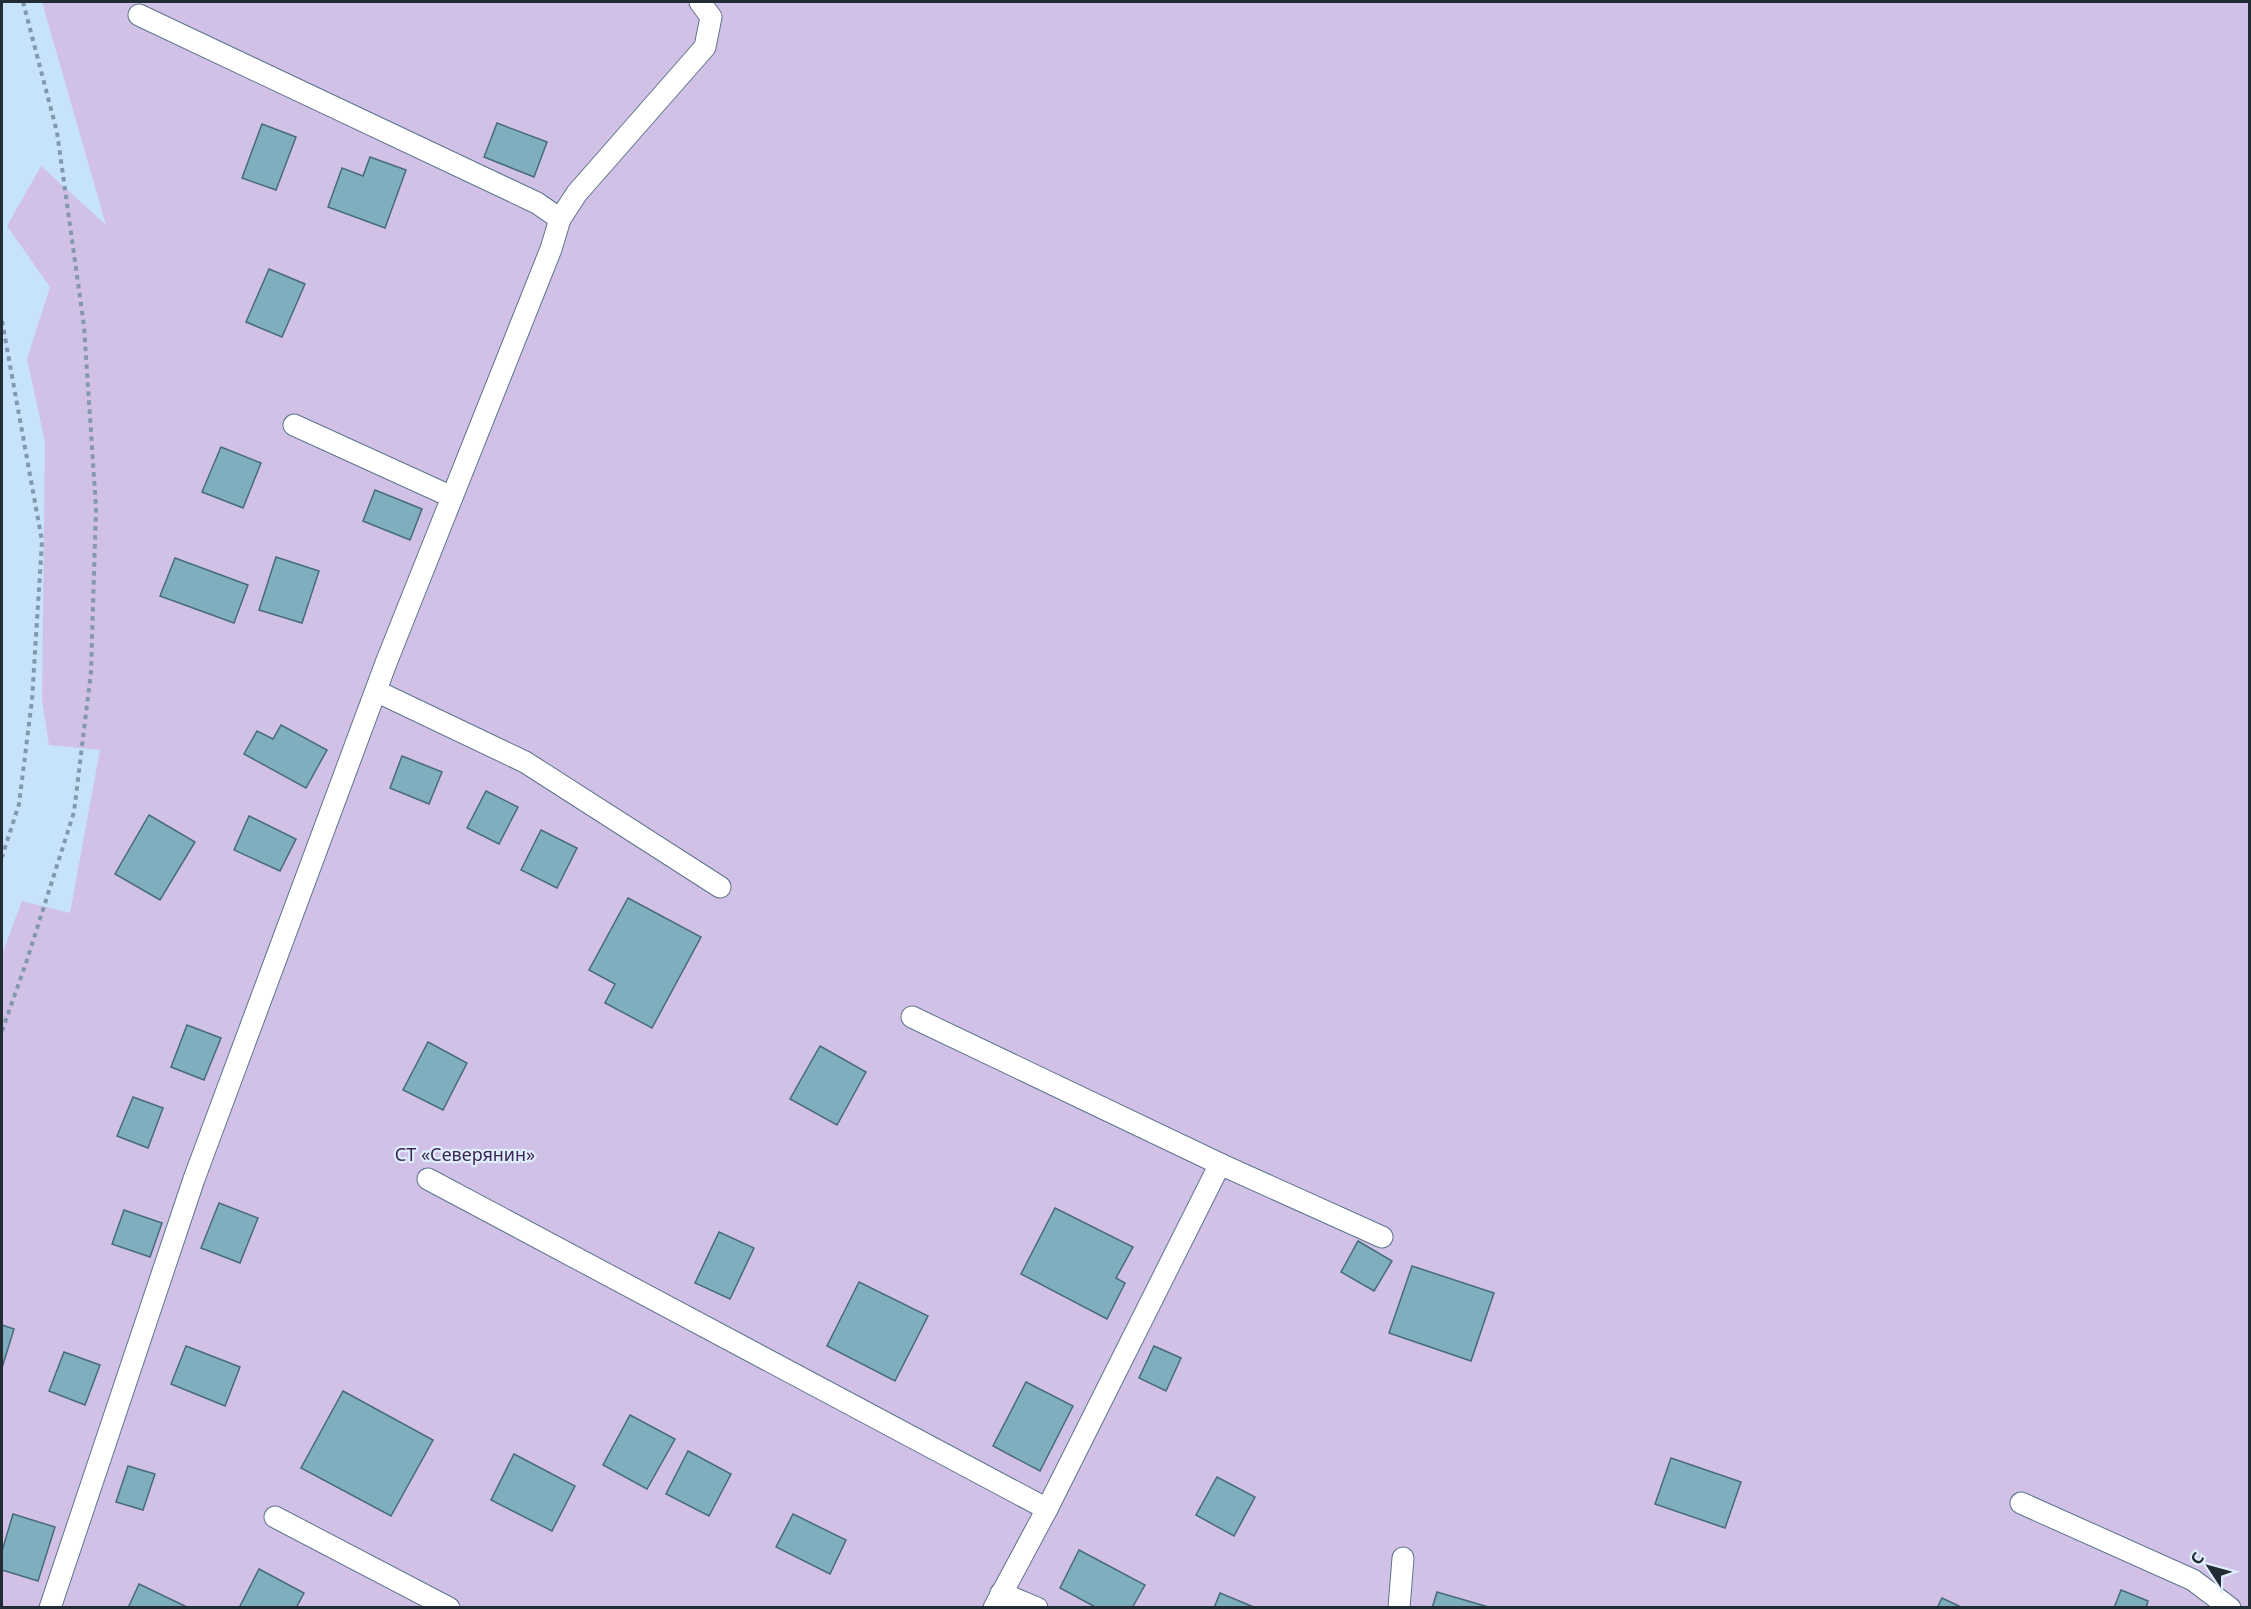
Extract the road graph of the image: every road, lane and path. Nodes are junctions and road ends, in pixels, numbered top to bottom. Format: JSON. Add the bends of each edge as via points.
{"nodes":[{"id":1,"x":23,"y":2,"type":"edge"},
{"id":2,"x":700,"y":2,"type":"edge"},
{"id":3,"x":139,"y":15,"type":"dead end"},
{"id":4,"x":560,"y":219,"type":"junction"},
{"id":5,"x":2,"y":321,"type":"edge"},
{"id":6,"x":294,"y":425,"type":"dead end"},
{"id":7,"x":452,"y":497,"type":"junction"},
{"id":8,"x":376,"y":691,"type":"junction"},
{"id":9,"x":2,"y":857,"type":"edge"},
{"id":10,"x":720,"y":887,"type":"dead end"},
{"id":11,"x":912,"y":1017,"type":"dead end"},
{"id":12,"x":2,"y":1031,"type":"edge"},
{"id":13,"x":1220,"y":1164,"type":"junction"},
{"id":14,"x":428,"y":1179,"type":"dead end"},
{"id":15,"x":1382,"y":1237,"type":"dead end"},
{"id":16,"x":2021,"y":1503,"type":"dead end"},
{"id":17,"x":1047,"y":1509,"type":"junction"},
{"id":18,"x":275,"y":1517,"type":"dead end"},
{"id":19,"x":1403,"y":1558,"type":"dead end"},
{"id":20,"x":997,"y":1600,"type":"edge"},
{"id":21,"x":50,"y":1608,"type":"edge"},
{"id":22,"x":449,"y":1608,"type":"edge"},
{"id":23,"x":1037,"y":1608,"type":"edge"},
{"id":24,"x":1399,"y":1608,"type":"edge"},
{"id":25,"x":2230,"y":1608,"type":"edge"}],
"edges":[{"from":1,"to":12,"type":"path","via":[[59,143],[84,326],[96,508],[91,672],[74,812]]},
{"from":2,"to":4,"type":"lane","via":[[711,17],[705,47],[577,193]]},
{"from":3,"to":4,"type":"lane","via":[[537,203]]},
{"from":4,"to":7,"type":"lane"},
{"from":5,"to":9,"type":"path","via":[[42,541],[32,700],[19,804]]},
{"from":6,"to":7,"type":"lane"},
{"from":7,"to":8,"type":"lane"},
{"from":8,"to":10,"type":"lane","via":[[525,762]]},
{"from":8,"to":21,"type":"lane","via":[[194,1179]]},
{"from":11,"to":13,"type":"lane"},
{"from":13,"to":15,"type":"lane"},
{"from":13,"to":17,"type":"lane"},
{"from":14,"to":17,"type":"lane"},
{"from":16,"to":25,"type":"lane","via":[[2193,1580]]},
{"from":17,"to":20,"type":"lane"},
{"from":18,"to":22,"type":"lane"},
{"from":19,"to":24,"type":"lane"},
{"from":20,"to":23,"type":"lane"}]}
